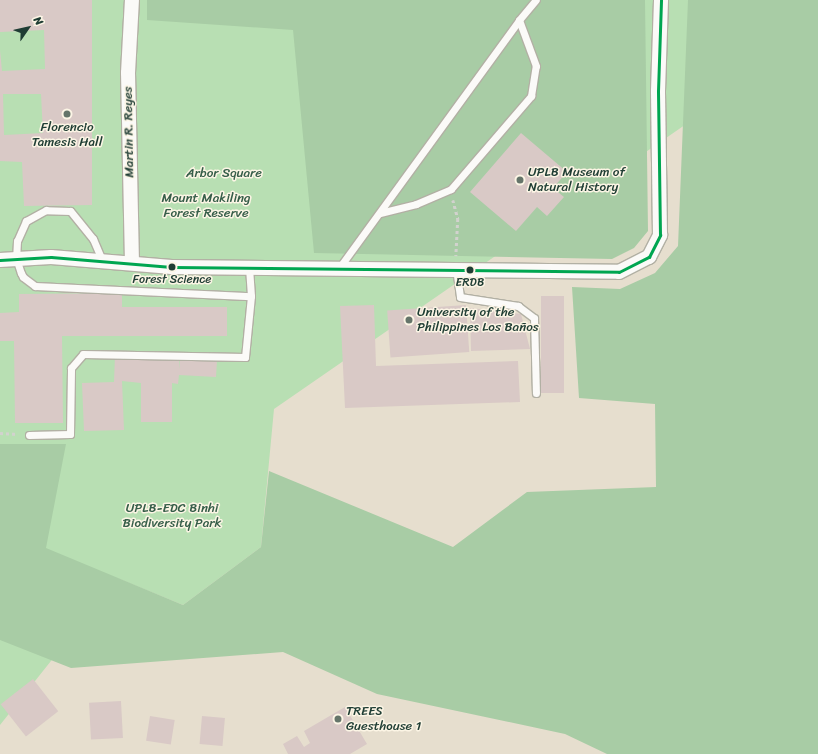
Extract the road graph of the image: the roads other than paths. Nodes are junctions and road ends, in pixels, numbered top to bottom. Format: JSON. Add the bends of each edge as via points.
{"nodes":[{"id":1,"x":132,"y":0,"type":"edge"},
{"id":2,"x":536,"y":0,"type":"edge"},
{"id":3,"x":661,"y":0,"type":"edge"},
{"id":4,"x":518,"y":20,"type":"junction"},
{"id":5,"x":380,"y":213,"type":"junction"},
{"id":6,"x":16,"y":258,"type":"junction"},
{"id":7,"x":0,"y":260,"type":"edge"},
{"id":8,"x":102,"y":260,"type":"junction"},
{"id":9,"x":132,"y":263,"type":"junction"},
{"id":10,"x":456,"y":264,"type":"junction"},
{"id":11,"x":249,"y":266,"type":"junction"},
{"id":12,"x":337,"y":270,"type":"junction"},
{"id":13,"x":251,"y":296,"type":"junction"},
{"id":14,"x":536,"y":393,"type":"dead end"},
{"id":15,"x":29,"y":435,"type":"road end"}],
"edges":[{"from":1,"to":9,"type":"street","name":"Martin R. Reyes","via":[[128,73]]},
{"from":2,"to":4,"type":"lane"},
{"from":3,"to":10,"type":"street","via":[[658,91],[660,235],[648,256],[619,272]]},
{"from":4,"to":5,"type":"lane"},
{"from":4,"to":5,"type":"lane","via":[[536,66],[531,96],[451,189],[416,204]]},
{"from":5,"to":12,"type":"lane"},
{"from":6,"to":7,"type":"street"},
{"from":6,"to":8,"type":"street"},
{"from":6,"to":8,"type":"lane","via":[[17,241],[26,221],[46,210],[70,211],[88,233]]},
{"from":6,"to":13,"type":"lane","via":[[23,278],[35,286]]},
{"from":8,"to":9,"type":"street"},
{"from":9,"to":11,"type":"street","via":[[172,267]]},
{"from":10,"to":12,"type":"street"},
{"from":10,"to":14,"type":"lane","via":[[460,297],[518,306],[534,318]]},
{"from":11,"to":12,"type":"street"},
{"from":11,"to":13,"type":"lane"},
{"from":13,"to":15,"type":"lane","via":[[245,357],[83,354],[71,368],[70,434]]}]}
